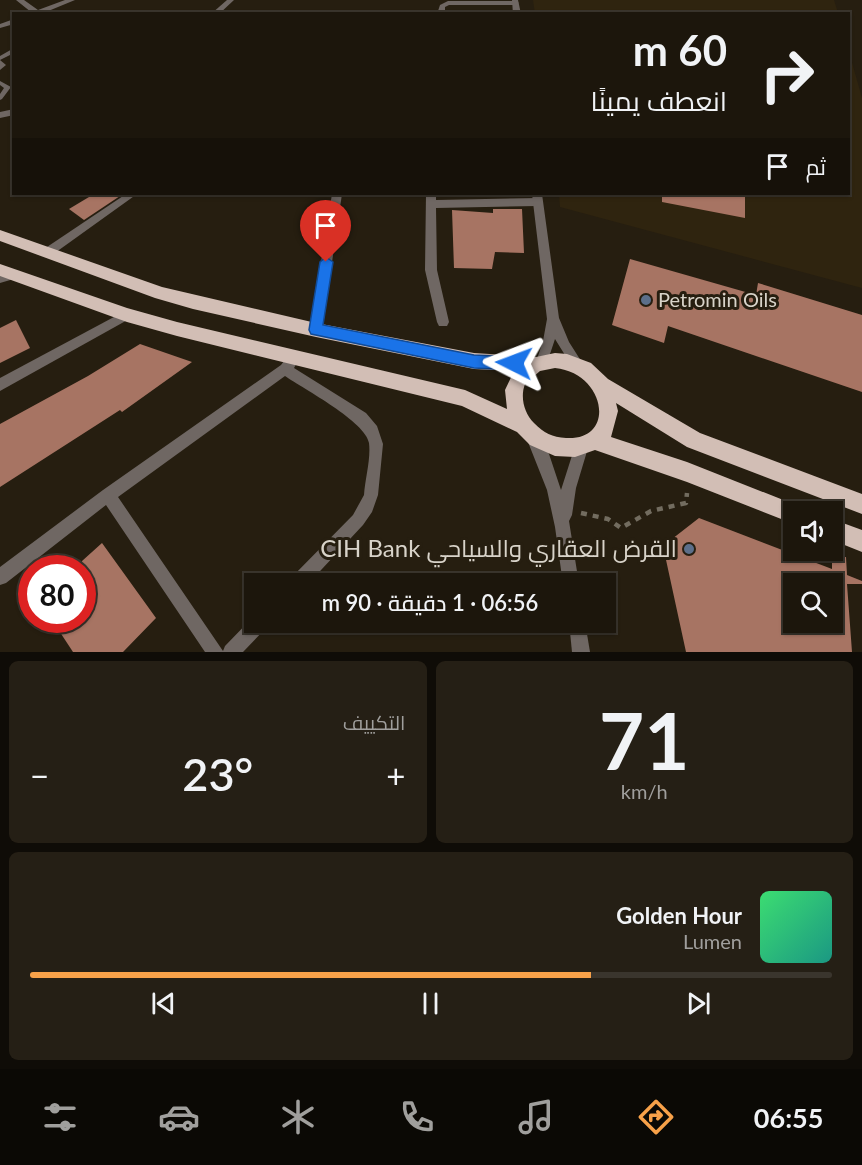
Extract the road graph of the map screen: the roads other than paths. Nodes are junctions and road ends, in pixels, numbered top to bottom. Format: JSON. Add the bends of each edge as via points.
{"nodes":[{"id":1,"x":20,"y":0,"type":"edge"},
{"id":2,"x":72,"y":0,"type":"edge"},
{"id":3,"x":231,"y":0,"type":"edge"},
{"id":4,"x":515,"y":1,"type":"edge"},
{"id":5,"x":34,"y":12,"type":"edge"},
{"id":6,"x":38,"y":12,"type":"edge"},
{"id":7,"x":216,"y":12,"type":"edge"},
{"id":8,"x":441,"y":12,"type":"edge"},
{"id":9,"x":0,"y":62,"type":"edge"},
{"id":10,"x":0,"y":68,"type":"edge"},
{"id":11,"x":0,"y":83,"type":"edge"},
{"id":12,"x":0,"y":98,"type":"edge"},
{"id":13,"x":131,"y":195,"type":"edge"},
{"id":14,"x":337,"y":195,"type":"edge"},
{"id":15,"x":537,"y":198,"type":"edge"},
{"id":16,"x":431,"y":199,"type":"edge"},
{"id":17,"x":0,"y":235,"type":"edge"},
{"id":18,"x":48,"y":252,"type":"junction"},
{"id":19,"x":4,"y":275,"type":"edge"},
{"id":20,"x":127,"y":315,"type":"junction"},
{"id":21,"x":553,"y":318,"type":"junction"},
{"id":22,"x":443,"y":322,"type":"dead end"},
{"id":23,"x":316,"y":330,"type":"junction"},
{"id":24,"x":289,"y":363,"type":"junction"},
{"id":25,"x":538,"y":363,"type":"junction"},
{"id":26,"x":577,"y":364,"type":"junction"},
{"id":27,"x":0,"y":385,"type":"edge"},
{"id":28,"x":602,"y":385,"type":"junction"},
{"id":29,"x":527,"y":431,"type":"junction"},
{"id":30,"x":588,"y":445,"type":"junction"},
{"id":31,"x":108,"y":495,"type":"junction"},
{"id":32,"x":862,"y":504,"type":"edge"},
{"id":33,"x":783,"y":510,"type":"edge"},
{"id":34,"x":564,"y":531,"type":"junction"},
{"id":35,"x":843,"y":533,"type":"edge"},
{"id":36,"x":862,"y":541,"type":"edge"},
{"id":37,"x":307,"y":573,"type":"edge"},
{"id":38,"x":570,"y":573,"type":"edge"},
{"id":39,"x":0,"y":577,"type":"edge"},
{"id":40,"x":249,"y":633,"type":"edge"},
{"id":41,"x":578,"y":633,"type":"edge"},
{"id":42,"x":215,"y":652,"type":"edge"},
{"id":43,"x":231,"y":652,"type":"edge"},
{"id":44,"x":581,"y":652,"type":"edge"}],
"edges":[{"from":1,"to":5,"type":"street"},
{"from":2,"to":6,"type":"street"},
{"from":3,"to":7,"type":"street"},
{"from":4,"to":8,"type":"street","via":[[448,3]]},
{"from":9,"to":10,"type":"lane"},
{"from":11,"to":12,"type":"lane","via":[[8,87]]},
{"from":13,"to":18,"type":"street"},
{"from":14,"to":23,"type":"street"},
{"from":15,"to":16,"type":"street"},
{"from":15,"to":21,"type":"street"},
{"from":16,"to":22,"type":"street","via":[[431,270]]},
{"from":17,"to":18,"type":"highway"},
{"from":18,"to":23,"type":"highway","via":[[161,293]]},
{"from":19,"to":20,"type":"highway"},
{"from":20,"to":24,"type":"highway"},
{"from":20,"to":27,"type":"street"},
{"from":21,"to":25,"type":"street","via":[[549,341]]},
{"from":21,"to":26,"type":"street"},
{"from":23,"to":25,"type":"highway","via":[[474,362]]},
{"from":24,"to":29,"type":"highway","via":[[465,398]]},
{"from":24,"to":31,"type":"street"},
{"from":24,"to":37,"type":"street","via":[[361,418],[372,431],[376,444],[367,507]]},
{"from":25,"to":26,"type":"highway","via":[[561,360]]},
{"from":25,"to":29,"type":"highway","via":[[523,372],[513,397],[515,411]]},
{"from":26,"to":28,"type":"highway"},
{"from":28,"to":30,"type":"highway","via":[[609,400],[610,416],[606,430]]},
{"from":28,"to":32,"type":"highway","via":[[694,440]]},
{"from":29,"to":30,"type":"highway","via":[[547,445],[563,449]]},
{"from":29,"to":34,"type":"street","via":[[550,471]]},
{"from":30,"to":33,"type":"highway","via":[[687,472]]},
{"from":30,"to":34,"type":"street","via":[[568,488]]},
{"from":31,"to":39,"type":"street"},
{"from":31,"to":42,"type":"street"},
{"from":34,"to":38,"type":"street"},
{"from":35,"to":36,"type":"highway"},
{"from":40,"to":43,"type":"street"},
{"from":41,"to":44,"type":"street"}]}
